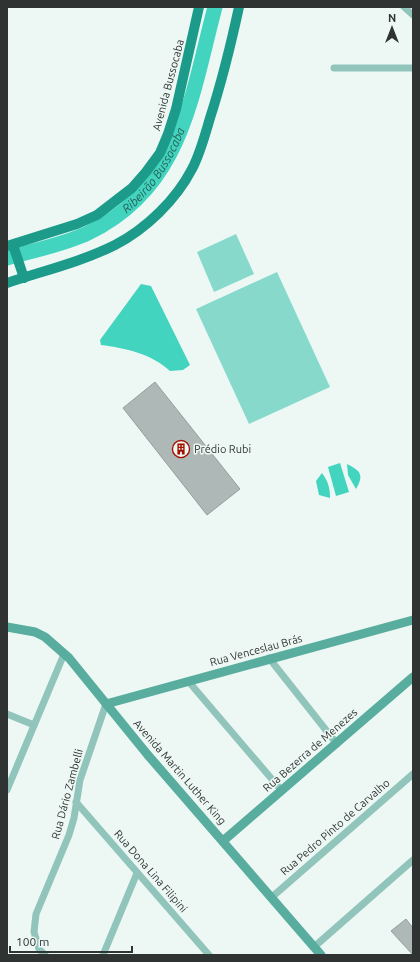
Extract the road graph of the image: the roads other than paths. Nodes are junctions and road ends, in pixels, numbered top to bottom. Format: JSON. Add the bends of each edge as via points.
{"nodes":[{"id":1,"x":200,"y":7,"type":"edge"},
{"id":2,"x":239,"y":7,"type":"edge"},
{"id":3,"x":404,"y":7,"type":"edge"},
{"id":4,"x":413,"y":15,"type":"edge"},
{"id":5,"x":334,"y":68,"type":"dead end"},
{"id":6,"x":413,"y":68,"type":"edge"},
{"id":7,"x":11,"y":247,"type":"edge"},
{"id":8,"x":23,"y":275,"type":"junction"},
{"id":9,"x":8,"y":280,"type":"edge"},
{"id":10,"x":413,"y":620,"type":"edge"},
{"id":11,"x":7,"y":627,"type":"edge"},
{"id":12,"x":64,"y":654,"type":"junction"},
{"id":13,"x":269,"y":658,"type":"junction"},
{"id":14,"x":413,"y":677,"type":"edge"},
{"id":15,"x":189,"y":682,"type":"junction"},
{"id":16,"x":106,"y":704,"type":"junction"},
{"id":17,"x":7,"y":714,"type":"edge"},
{"id":18,"x":34,"y":725,"type":"junction"},
{"id":19,"x":337,"y":744,"type":"junction"},
{"id":20,"x":413,"y":774,"type":"edge"},
{"id":21,"x":9,"y":781,"type":"edge"},
{"id":22,"x":7,"y":790,"type":"edge"},
{"id":23,"x":282,"y":791,"type":"junction"},
{"id":24,"x":76,"y":802,"type":"junction"},
{"id":25,"x":223,"y":841,"type":"junction"},
{"id":26,"x":413,"y":860,"type":"edge"},
{"id":27,"x":137,"y":872,"type":"junction"},
{"id":28,"x":272,"y":897,"type":"junction"},
{"id":29,"x":314,"y":947,"type":"junction"},
{"id":30,"x":45,"y":955,"type":"edge"},
{"id":31,"x":103,"y":955,"type":"edge"},
{"id":32,"x":209,"y":955,"type":"edge"},
{"id":33,"x":321,"y":955,"type":"edge"}],
"edges":[{"from":1,"to":7,"type":"main road","name":"Avenida Bussocaba","via":[[168,134],[160,153],[146,172],[132,188],[97,215]]},
{"from":2,"to":8,"type":"main road","via":[[222,80],[202,144],[192,170],[174,196],[143,227],[116,244],[93,255]]},
{"from":3,"to":4,"type":"street"},
{"from":5,"to":6,"type":"street"},
{"from":7,"to":8,"type":"main road"},
{"from":8,"to":9,"type":"main road"},
{"from":10,"to":13,"type":"street","name":"Rua Venceslau Brás"},
{"from":11,"to":12,"type":"street","name":"Avenida Martin Luther King","via":[[35,632],[53,642]]},
{"from":12,"to":16,"type":"street","name":"Avenida Martin Luther King"},
{"from":12,"to":18,"type":"street"},
{"from":13,"to":15,"type":"street","name":"Rua Venceslau Brás"},
{"from":13,"to":19,"type":"street"},
{"from":14,"to":19,"type":"street","name":"Rua Bezerra de Menezes"},
{"from":15,"to":16,"type":"street","name":"Rua Venceslau Brás"},
{"from":15,"to":23,"type":"street"},
{"from":16,"to":24,"type":"street","name":"Rua Dário Zambelli","via":[[80,780]]},
{"from":16,"to":25,"type":"street","name":"Avenida Martin Luther King"},
{"from":17,"to":18,"type":"street"},
{"from":18,"to":21,"type":"street"},
{"from":19,"to":23,"type":"street","name":"Rua Bezerra de Menezes"},
{"from":20,"to":28,"type":"street","name":"Rua Pedro Pinto de Carvalho"},
{"from":21,"to":22,"type":"street"},
{"from":23,"to":25,"type":"street","name":"Rua Bezerra de Menezes"},
{"from":24,"to":27,"type":"street","name":"Rua Dona Lina Filipini"},
{"from":24,"to":30,"type":"street","name":"Rua Dário Zambelli","via":[[69,835],[36,914],[36,941]]},
{"from":25,"to":28,"type":"street","name":"Avenida Martin Luther King"},
{"from":26,"to":29,"type":"street"},
{"from":27,"to":31,"type":"street"},
{"from":27,"to":32,"type":"street","name":"Rua Dona Lina Filipini"},
{"from":28,"to":29,"type":"street","name":"Avenida Martin Luther King"},
{"from":29,"to":33,"type":"street","name":"Avenida Martin Luther King"}]}
